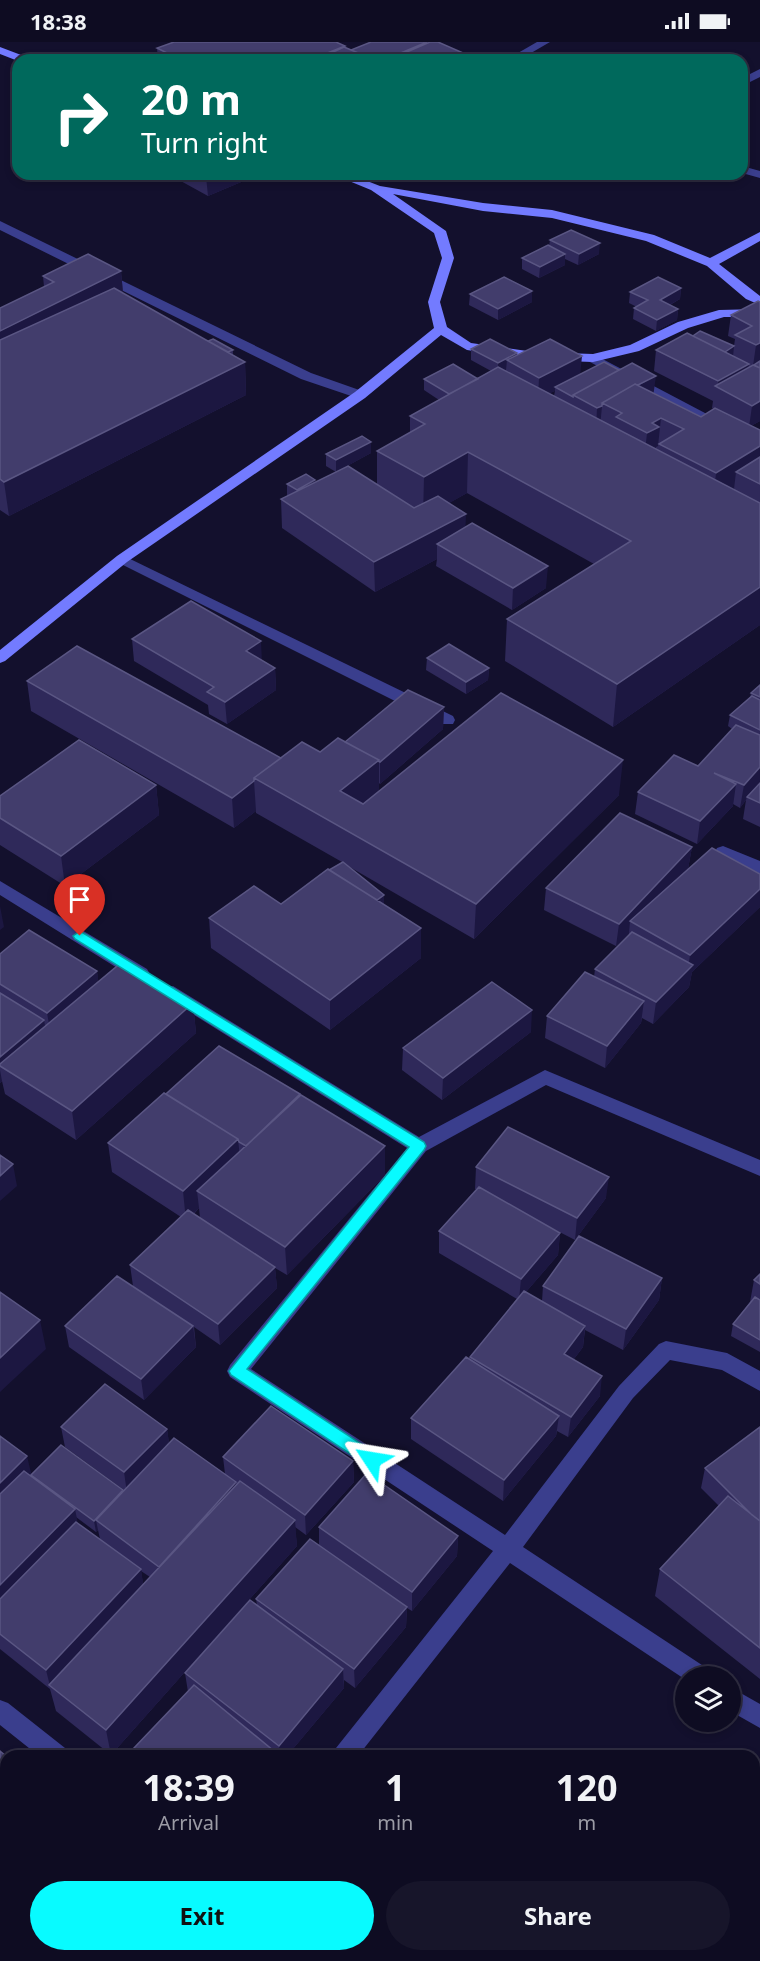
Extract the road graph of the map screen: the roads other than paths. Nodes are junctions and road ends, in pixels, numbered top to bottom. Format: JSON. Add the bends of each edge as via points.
{"nodes":[{"id":1,"x":545,"y":42,"type":"edge"},
{"id":2,"x":522,"y":54,"type":"edge"},
{"id":3,"x":354,"y":180,"type":"edge"},
{"id":4,"x":375,"y":188,"type":"junction"},
{"id":5,"x":0,"y":225,"type":"edge"},
{"id":6,"x":760,"y":236,"type":"edge"},
{"id":7,"x":711,"y":263,"type":"junction"},
{"id":8,"x":760,"y":302,"type":"edge"},
{"id":9,"x":760,"y":313,"type":"edge"},
{"id":10,"x":441,"y":329,"type":"junction"},
{"id":11,"x":593,"y":358,"type":"junction"},
{"id":12,"x":360,"y":394,"type":"junction"},
{"id":13,"x":760,"y":447,"type":"edge"},
{"id":14,"x":122,"y":559,"type":"junction"},
{"id":15,"x":0,"y":658,"type":"edge"},
{"id":16,"x":447,"y":720,"type":"dead end"},
{"id":17,"x":723,"y":852,"type":"edge"},
{"id":18,"x":760,"y":868,"type":"edge"},
{"id":19,"x":0,"y":887,"type":"edge"},
{"id":20,"x":419,"y":1146,"type":"junction"},
{"id":21,"x":760,"y":1168,"type":"edge"},
{"id":22,"x":760,"y":1382,"type":"edge"},
{"id":23,"x":508,"y":1549,"type":"junction"},
{"id":24,"x":684,"y":1666,"type":"edge"},
{"id":25,"x":741,"y":1705,"type":"edge"},
{"id":26,"x":0,"y":1711,"type":"edge"},
{"id":27,"x":760,"y":1717,"type":"edge"},
{"id":28,"x":49,"y":1750,"type":"edge"},
{"id":29,"x":349,"y":1750,"type":"edge"}],
"edges":[{"from":1,"to":2,"type":"street"},
{"from":3,"to":4,"type":"main road"},
{"from":4,"to":7,"type":"main road","via":[[483,207],[552,214],[650,238]]},
{"from":4,"to":10,"type":"main road","via":[[440,231],[448,258],[434,302]]},
{"from":5,"to":12,"type":"street","via":[[306,376]]},
{"from":6,"to":7,"type":"main road"},
{"from":7,"to":8,"type":"main road"},
{"from":9,"to":11,"type":"main road","via":[[723,313],[683,325],[634,348]]},
{"from":10,"to":11,"type":"main road","via":[[467,346],[534,356]]},
{"from":10,"to":12,"type":"main road"},
{"from":11,"to":13,"type":"street"},
{"from":12,"to":14,"type":"main road"},
{"from":14,"to":15,"type":"main road"},
{"from":14,"to":16,"type":"street"},
{"from":17,"to":18,"type":"street"},
{"from":19,"to":20,"type":"street"},
{"from":20,"to":21,"type":"street","via":[[545,1077]]},
{"from":20,"to":23,"type":"street","via":[[237,1371]]},
{"from":22,"to":23,"type":"street","via":[[727,1362],[666,1350],[626,1392]]},
{"from":23,"to":24,"type":"street"},
{"from":23,"to":29,"type":"street"},
{"from":25,"to":27,"type":"street"},
{"from":26,"to":28,"type":"street"}]}
